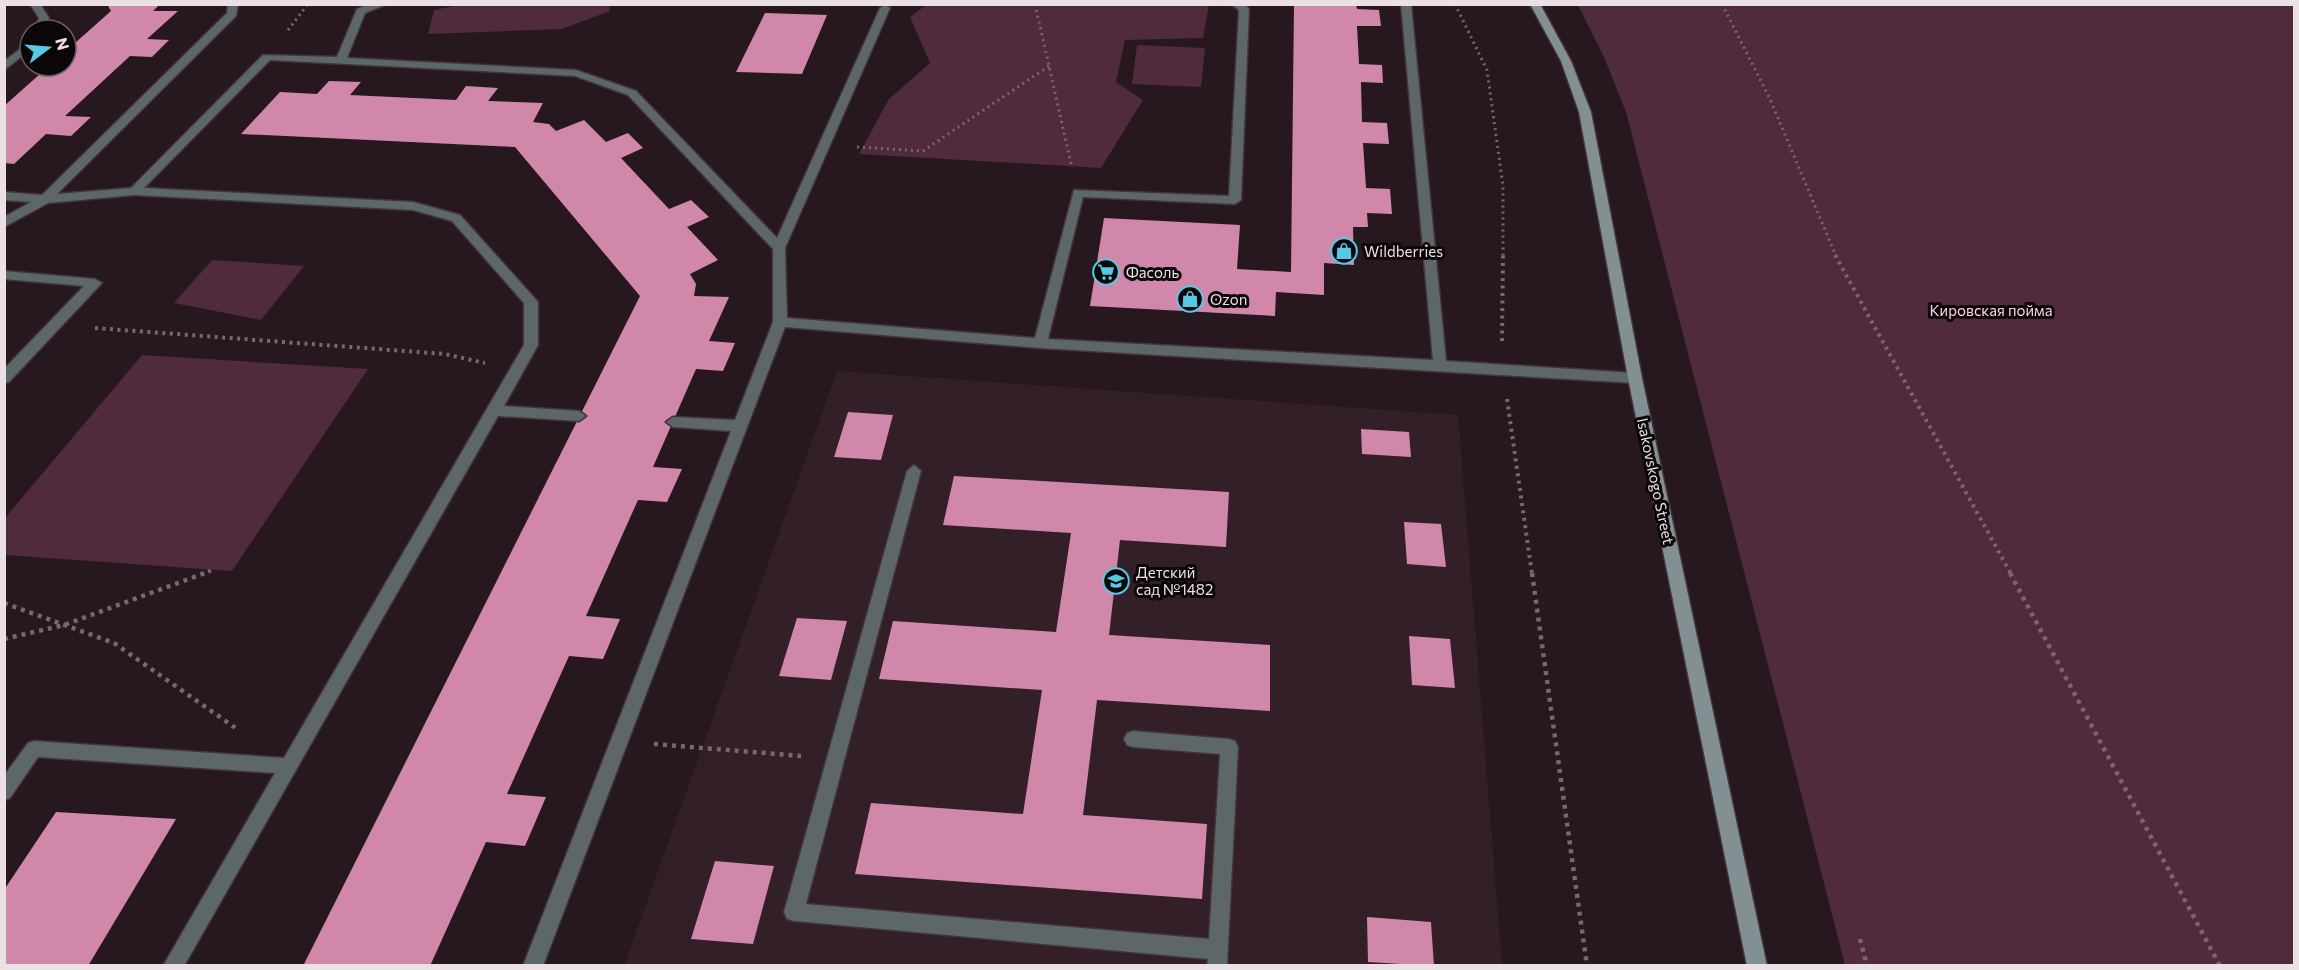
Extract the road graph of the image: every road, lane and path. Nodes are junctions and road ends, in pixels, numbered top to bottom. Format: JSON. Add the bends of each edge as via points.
{"nodes":[{"id":1,"x":35,"y":4,"type":"edge"},
{"id":2,"x":233,"y":4,"type":"edge"},
{"id":3,"x":382,"y":4,"type":"edge"},
{"id":4,"x":1035,"y":4,"type":"edge"},
{"id":5,"x":1236,"y":4,"type":"edge"},
{"id":6,"x":1406,"y":4,"type":"edge"},
{"id":7,"x":1455,"y":4,"type":"edge"},
{"id":8,"x":1534,"y":4,"type":"edge"},
{"id":9,"x":1722,"y":4,"type":"edge"},
{"id":10,"x":358,"y":8,"type":"edge"},
{"id":11,"x":885,"y":8,"type":"dead end"},
{"id":12,"x":44,"y":18,"type":"edge"},
{"id":13,"x":18,"y":55,"type":"edge"},
{"id":14,"x":341,"y":60,"type":"junction"},
{"id":15,"x":1049,"y":66,"type":"junction"},
{"id":16,"x":4,"y":67,"type":"edge"},
{"id":17,"x":824,"y":146,"type":"junction"},
{"id":18,"x":134,"y":191,"type":"junction"},
{"id":19,"x":1078,"y":193,"type":"junction"},
{"id":20,"x":4,"y":196,"type":"edge"},
{"id":21,"x":45,"y":199,"type":"junction"},
{"id":22,"x":4,"y":223,"type":"edge"},
{"id":23,"x":779,"y":248,"type":"junction"},
{"id":24,"x":4,"y":275,"type":"edge"},
{"id":25,"x":780,"y":322,"type":"junction"},
{"id":26,"x":55,"y":325,"type":"junction"},
{"id":27,"x":1040,"y":343,"type":"junction"},
{"id":28,"x":1440,"y":366,"type":"junction"},
{"id":29,"x":1502,"y":369,"type":"junction"},
{"id":30,"x":518,"y":370,"type":"junction"},
{"id":31,"x":4,"y":378,"type":"edge"},
{"id":32,"x":1635,"y":378,"type":"junction"},
{"id":33,"x":494,"y":411,"type":"junction"},
{"id":34,"x":579,"y":416,"type":"dead end"},
{"id":35,"x":673,"y":422,"type":"dead end"},
{"id":36,"x":741,"y":426,"type":"junction"},
{"id":37,"x":914,"y":471,"type":"dead end"},
{"id":38,"x":213,"y":570,"type":"dead end"},
{"id":39,"x":4,"y":603,"type":"edge"},
{"id":40,"x":64,"y":625,"type":"junction"},
{"id":41,"x":4,"y":639,"type":"edge"},
{"id":42,"x":241,"y":732,"type":"dead end"},
{"id":43,"x":1133,"y":739,"type":"dead end"},
{"id":44,"x":620,"y":741,"type":"junction"},
{"id":45,"x":836,"y":759,"type":"junction"},
{"id":46,"x":290,"y":766,"type":"junction"},
{"id":47,"x":4,"y":792,"type":"edge"},
{"id":48,"x":1860,"y":939,"type":"dead end"},
{"id":49,"x":1217,"y":958,"type":"edge"},
{"id":50,"x":173,"y":966,"type":"edge"},
{"id":51,"x":533,"y":966,"type":"edge"},
{"id":52,"x":1587,"y":966,"type":"edge"},
{"id":53,"x":1757,"y":966,"type":"edge"},
{"id":54,"x":1867,"y":966,"type":"edge"},
{"id":55,"x":2220,"y":966,"type":"edge"}],
"edges":[{"from":1,"to":12,"type":"lane"},
{"from":2,"to":21,"type":"lane","via":[[232,14]]},
{"from":3,"to":10,"type":"lane"},
{"from":4,"to":15,"type":"path"},
{"from":5,"to":19,"type":"lane","via":[[1244,9],[1235,200]]},
{"from":6,"to":28,"type":"lane"},
{"from":7,"to":29,"type":"path","via":[[1487,70],[1503,186]]},
{"from":8,"to":32,"type":"street","name":"Isakovskogo Street","via":[[1566,61],[1585,112]]},
{"from":9,"to":55,"type":"path","via":[[1770,99],[1828,241]]},
{"from":10,"to":14,"type":"lane"},
{"from":11,"to":17,"type":"lane"},
{"from":13,"to":16,"type":"lane"},
{"from":14,"to":18,"type":"lane","via":[[267,57]]},
{"from":14,"to":23,"type":"lane","via":[[576,74],[632,93]]},
{"from":15,"to":17,"type":"path","via":[[923,151]]},
{"from":15,"to":19,"type":"path"},
{"from":17,"to":23,"type":"lane"},
{"from":18,"to":21,"type":"lane"},
{"from":18,"to":30,"type":"lane","via":[[413,206],[456,218],[531,303],[531,345]]},
{"from":19,"to":27,"type":"lane"},
{"from":20,"to":21,"type":"lane"},
{"from":21,"to":22,"type":"lane"},
{"from":23,"to":25,"type":"lane"},
{"from":24,"to":26,"type":"lane","via":[[95,283]]},
{"from":25,"to":27,"type":"lane"},
{"from":25,"to":36,"type":"lane"},
{"from":26,"to":30,"type":"path","via":[[445,354]]},
{"from":26,"to":31,"type":"lane"},
{"from":27,"to":28,"type":"lane"},
{"from":28,"to":29,"type":"lane"},
{"from":29,"to":32,"type":"lane"},
{"from":29,"to":52,"type":"path"},
{"from":30,"to":33,"type":"lane"},
{"from":32,"to":53,"type":"street","name":"Isakovskogo Street"},
{"from":33,"to":34,"type":"lane"},
{"from":33,"to":46,"type":"lane"},
{"from":35,"to":36,"type":"lane"},
{"from":36,"to":44,"type":"lane"},
{"from":37,"to":45,"type":"lane"},
{"from":38,"to":40,"type":"path"},
{"from":39,"to":40,"type":"path"},
{"from":40,"to":41,"type":"path"},
{"from":40,"to":42,"type":"path","via":[[114,643]]},
{"from":43,"to":49,"type":"lane","via":[[1229,747]]},
{"from":44,"to":45,"type":"path"},
{"from":44,"to":51,"type":"lane"},
{"from":45,"to":49,"type":"lane","via":[[794,912]]},
{"from":46,"to":47,"type":"lane","via":[[34,749]]},
{"from":46,"to":50,"type":"lane"},
{"from":48,"to":54,"type":"path"}]}
